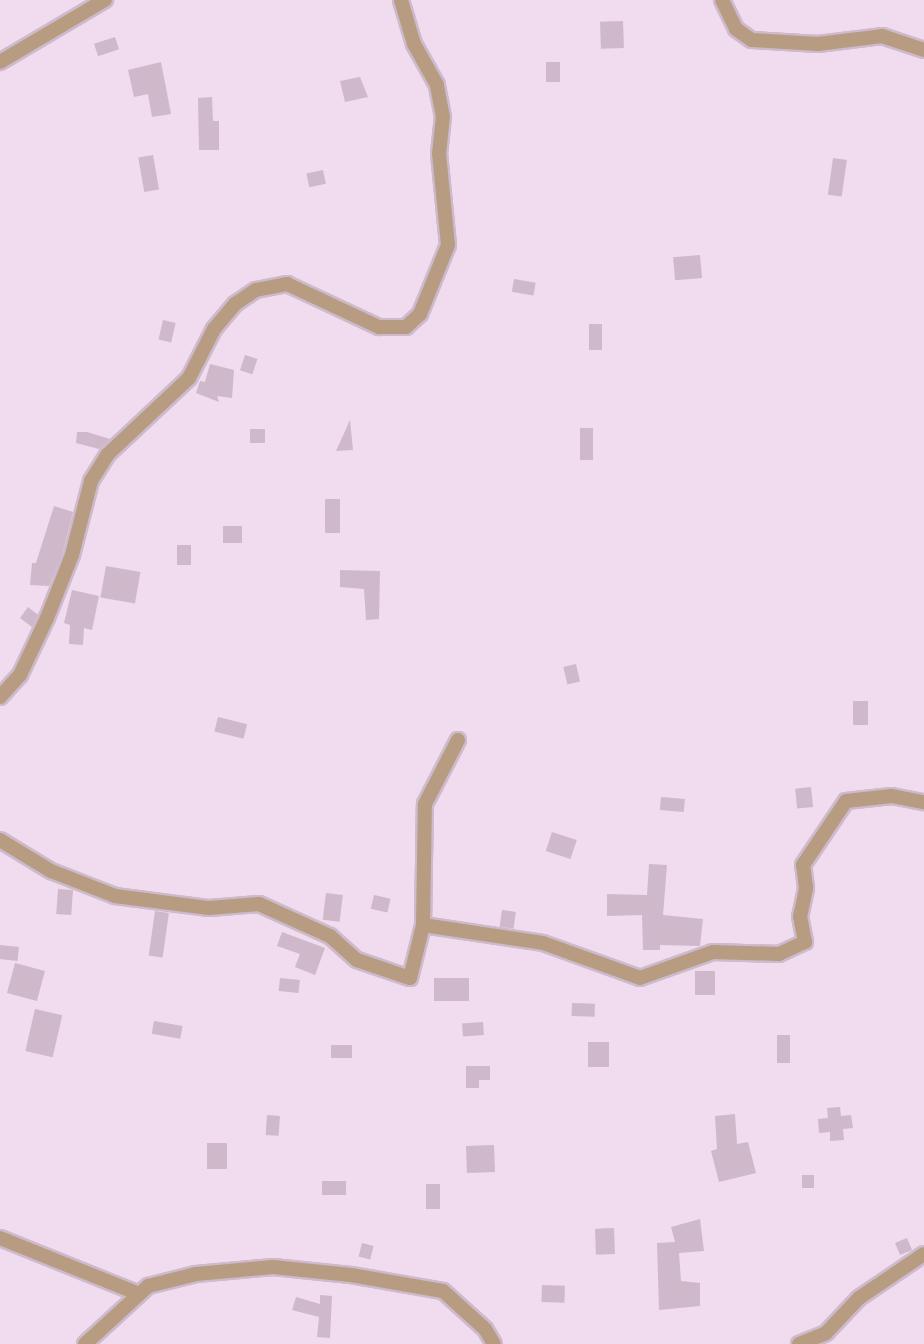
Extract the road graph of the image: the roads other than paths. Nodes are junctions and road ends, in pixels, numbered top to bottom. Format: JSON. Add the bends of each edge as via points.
{"nodes":[{"id":1,"x":106,"y":0,"type":"edge"},
{"id":2,"x":401,"y":0,"type":"edge"},
{"id":3,"x":722,"y":0,"type":"edge"},
{"id":4,"x":924,"y":50,"type":"edge"},
{"id":5,"x":0,"y":62,"type":"edge"},
{"id":6,"x":0,"y":697,"type":"edge"},
{"id":7,"x":458,"y":740,"type":"dead end"},
{"id":8,"x":924,"y":802,"type":"edge"},
{"id":9,"x":0,"y":841,"type":"edge"},
{"id":10,"x":423,"y":926,"type":"junction"},
{"id":11,"x":0,"y":1238,"type":"edge"},
{"id":12,"x":924,"y":1254,"type":"edge"},
{"id":13,"x":137,"y":1293,"type":"junction"},
{"id":14,"x":85,"y":1344,"type":"edge"},
{"id":15,"x":494,"y":1344,"type":"edge"},
{"id":16,"x":799,"y":1344,"type":"edge"}],
"edges":[{"from":1,"to":5,"type":"street"},
{"from":2,"to":6,"type":"street","via":[[414,44],[438,85],[443,117],[439,154],[448,244],[429,299],[415,321],[389,328],[294,285],[268,286],[235,304],[214,329],[189,378],[107,455],[91,481],[72,555],[47,618],[20,675]]},
{"from":3,"to":4,"type":"street","via":[[736,29],[752,40],[807,44],[882,36]]},
{"from":7,"to":10,"type":"street","via":[[425,804]]},
{"from":8,"to":10,"type":"street","via":[[892,796],[846,801],[803,865],[806,888],[800,917],[805,942],[779,954],[713,951],[640,978],[542,943]]},
{"from":9,"to":10,"type":"street","via":[[107,894],[209,908],[259,904],[330,936],[357,960],[410,978]]},
{"from":11,"to":13,"type":"street"},
{"from":12,"to":16,"type":"street","via":[[859,1298],[826,1333]]},
{"from":13,"to":14,"type":"street"},
{"from":13,"to":15,"type":"street","via":[[157,1283],[234,1268],[351,1275],[443,1291],[485,1329]]}]}
